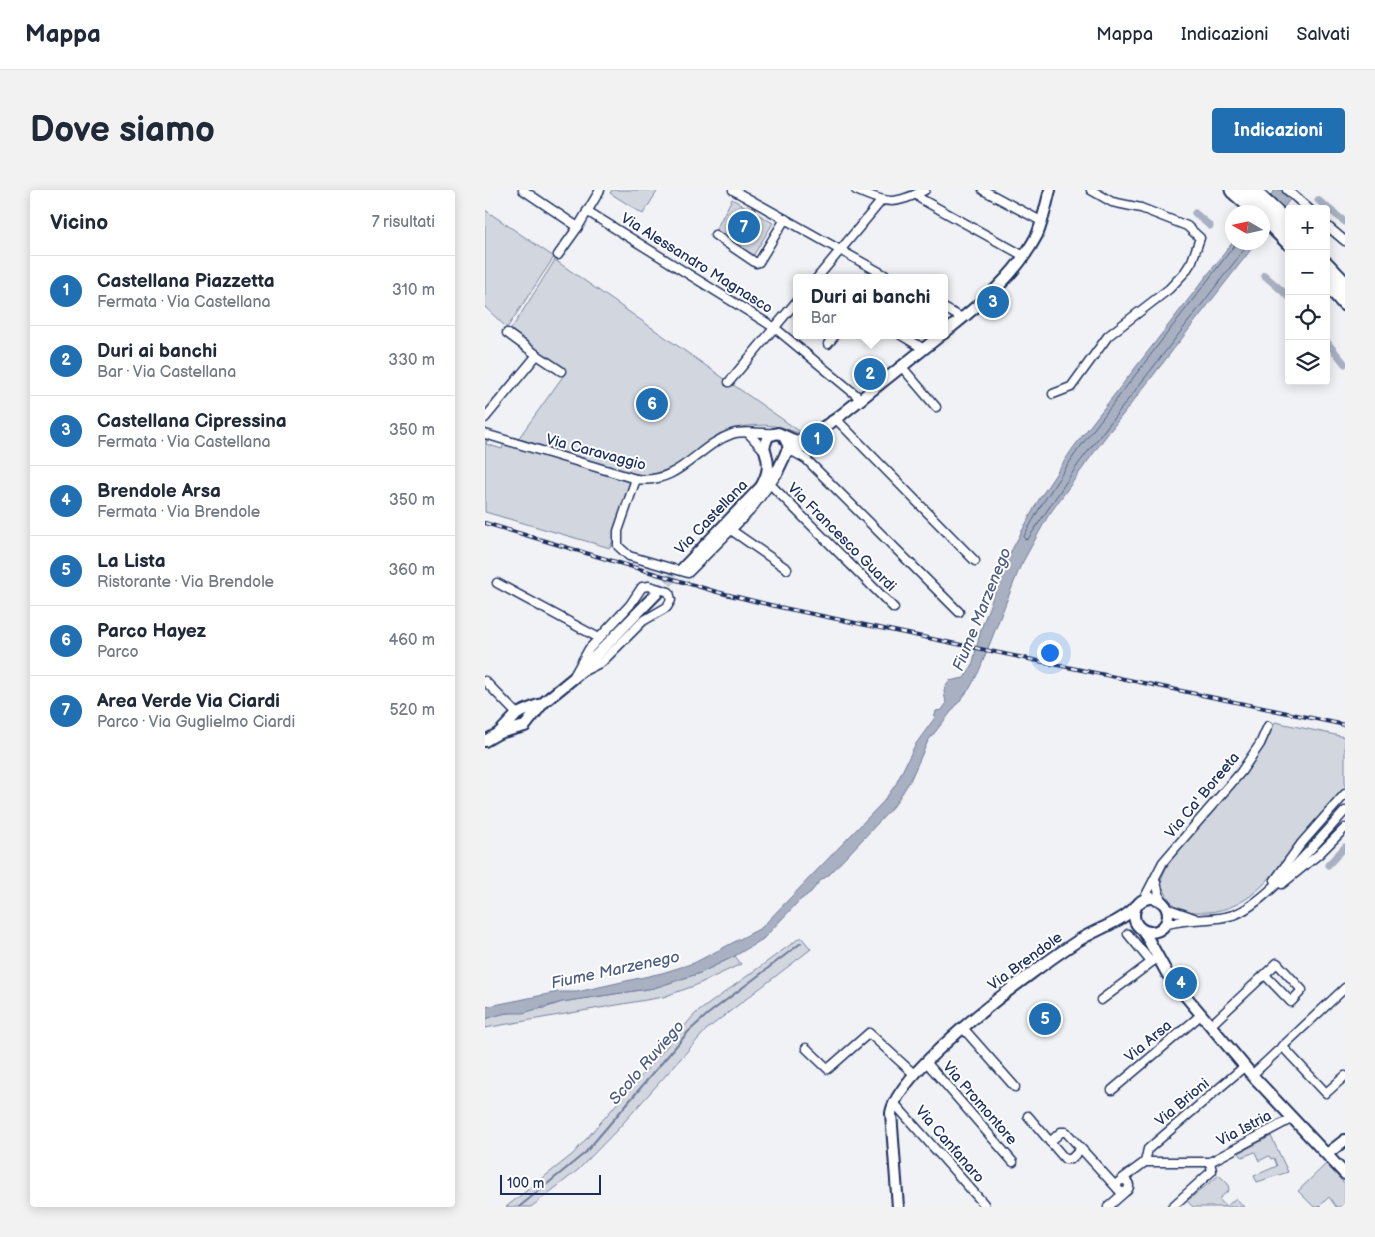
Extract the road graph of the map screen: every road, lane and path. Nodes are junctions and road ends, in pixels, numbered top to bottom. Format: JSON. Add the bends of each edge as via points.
{"nodes":[{"id":1,"x":523,"y":190,"type":"edge"},
{"id":2,"x":599,"y":190,"type":"edge"},
{"id":3,"x":733,"y":190,"type":"edge"},
{"id":4,"x":856,"y":190,"type":"edge"},
{"id":5,"x":983,"y":190,"type":"edge"},
{"id":6,"x":1050,"y":190,"type":"edge"},
{"id":7,"x":1091,"y":190,"type":"edge"},
{"id":8,"x":1233,"y":190,"type":"edge"},
{"id":9,"x":1287,"y":190,"type":"edge"},
{"id":10,"x":922,"y":191,"type":"edge"},
{"id":11,"x":1250,"y":195,"type":"edge"},
{"id":12,"x":883,"y":200,"type":"junction"},
{"id":13,"x":1305,"y":205,"type":"edge"},
{"id":14,"x":587,"y":211,"type":"junction"},
{"id":15,"x":785,"y":219,"type":"junction"},
{"id":16,"x":1041,"y":221,"type":"junction"},
{"id":17,"x":1270,"y":221,"type":"edge"},
{"id":18,"x":578,"y":227,"type":"junction"},
{"id":19,"x":1330,"y":228,"type":"edge"},
{"id":20,"x":1285,"y":230,"type":"edge"},
{"id":21,"x":1285,"y":230,"type":"edge"},
{"id":22,"x":715,"y":235,"type":"dead end"},
{"id":23,"x":1345,"y":241,"type":"edge"},
{"id":24,"x":840,"y":250,"type":"junction"},
{"id":25,"x":557,"y":255,"type":"dead end"},
{"id":26,"x":1024,"y":256,"type":"junction"},
{"id":27,"x":1330,"y":269,"type":"edge"},
{"id":28,"x":820,"y":274,"type":"edge"},
{"id":29,"x":883,"y":274,"type":"edge"},
{"id":30,"x":1330,"y":286,"type":"edge"},
{"id":31,"x":1345,"y":286,"type":"edge"},
{"id":32,"x":1345,"y":303,"type":"edge"},
{"id":33,"x":793,"y":306,"type":"edge"},
{"id":34,"x":948,"y":310,"type":"edge"},
{"id":35,"x":962,"y":318,"type":"junction"},
{"id":36,"x":775,"y":328,"type":"junction"},
{"id":37,"x":948,"y":329,"type":"edge"},
{"id":38,"x":507,"y":333,"type":"dead end"},
{"id":39,"x":832,"y":339,"type":"edge"},
{"id":40,"x":908,"y":339,"type":"edge"},
{"id":41,"x":936,"y":339,"type":"edge"},
{"id":42,"x":828,"y":344,"type":"dead end"},
{"id":43,"x":924,"y":349,"type":"junction"},
{"id":44,"x":537,"y":355,"type":"junction"},
{"id":45,"x":902,"y":367,"type":"junction"},
{"id":46,"x":561,"y":371,"type":"dead end"},
{"id":47,"x":729,"y":382,"type":"dead end"},
{"id":48,"x":1053,"y":394,"type":"dead end"},
{"id":49,"x":861,"y":399,"type":"junction"},
{"id":50,"x":936,"y":407,"type":"dead end"},
{"id":51,"x":485,"y":418,"type":"edge"},
{"id":52,"x":836,"y":419,"type":"junction"},
{"id":53,"x":820,"y":430,"type":"junction"},
{"id":54,"x":485,"y":434,"type":"edge"},
{"id":55,"x":749,"y":434,"type":"junction"},
{"id":56,"x":780,"y":435,"type":"junction"},
{"id":57,"x":811,"y":441,"type":"junction"},
{"id":58,"x":767,"y":452,"type":"junction"},
{"id":59,"x":788,"y":453,"type":"junction"},
{"id":60,"x":808,"y":461,"type":"junction"},
{"id":61,"x":636,"y":479,"type":"junction"},
{"id":62,"x":766,"y":485,"type":"junction"},
{"id":63,"x":731,"y":530,"type":"junction"},
{"id":64,"x":975,"y":561,"type":"dead end"},
{"id":65,"x":682,"y":569,"type":"tunnel mouth"},
{"id":66,"x":787,"y":569,"type":"dead end"},
{"id":67,"x":497,"y":583,"type":"dead end"},
{"id":68,"x":657,"y":594,"type":"tunnel mouth"},
{"id":69,"x":893,"y":608,"type":"dead end"},
{"id":70,"x":959,"y":612,"type":"dead end"},
{"id":71,"x":599,"y":638,"type":"junction"},
{"id":72,"x":575,"y":677,"type":"junction"},
{"id":73,"x":485,"y":681,"type":"edge"},
{"id":74,"x":543,"y":703,"type":"junction"},
{"id":75,"x":517,"y":715,"type":"junction"},
{"id":76,"x":525,"y":725,"type":"junction"},
{"id":77,"x":1268,"y":726,"type":"dead end"},
{"id":78,"x":499,"y":733,"type":"junction"},
{"id":79,"x":485,"y":741,"type":"edge"},
{"id":80,"x":1345,"y":794,"type":"edge"},
{"id":81,"x":1345,"y":811,"type":"edge"},
{"id":82,"x":1345,"y":828,"type":"edge"},
{"id":83,"x":1155,"y":879,"type":"junction"},
{"id":84,"x":1263,"y":896,"type":"junction"},
{"id":85,"x":1143,"y":900,"type":"junction"},
{"id":86,"x":1163,"y":905,"type":"junction"},
{"id":87,"x":1135,"y":907,"type":"junction"},
{"id":88,"x":1196,"y":918,"type":"junction"},
{"id":89,"x":1108,"y":924,"type":"junction"},
{"id":90,"x":1161,"y":927,"type":"junction"},
{"id":91,"x":1140,"y":928,"type":"junction"},
{"id":92,"x":1128,"y":934,"type":"dead end"},
{"id":93,"x":1155,"y":959,"type":"junction"},
{"id":94,"x":1265,"y":975,"type":"junction"},
{"id":95,"x":1345,"y":988,"type":"edge"},
{"id":96,"x":1101,"y":1000,"type":"dead end"},
{"id":97,"x":1202,"y":1014,"type":"junction"},
{"id":98,"x":1211,"y":1025,"type":"junction"},
{"id":99,"x":963,"y":1028,"type":"junction"},
{"id":100,"x":1282,"y":1046,"type":"junction"},
{"id":101,"x":806,"y":1048,"type":"dead end"},
{"id":102,"x":927,"y":1063,"type":"junction"},
{"id":103,"x":1245,"y":1066,"type":"junction"},
{"id":104,"x":915,"y":1075,"type":"junction"},
{"id":105,"x":1252,"y":1075,"type":"junction"},
{"id":106,"x":1345,"y":1076,"type":"edge"},
{"id":107,"x":1015,"y":1087,"type":"dead end"},
{"id":108,"x":1112,"y":1090,"type":"dead end"},
{"id":109,"x":894,"y":1103,"type":"junction"},
{"id":110,"x":1027,"y":1116,"type":"dead end"},
{"id":111,"x":1291,"y":1118,"type":"junction"},
{"id":112,"x":1345,"y":1140,"type":"edge"},
{"id":113,"x":1050,"y":1142,"type":"junction"},
{"id":114,"x":1081,"y":1149,"type":"junction"},
{"id":115,"x":1327,"y":1154,"type":"junction"},
{"id":116,"x":1013,"y":1162,"type":"dead end"},
{"id":117,"x":1145,"y":1162,"type":"junction"},
{"id":118,"x":1210,"y":1162,"type":"junction"},
{"id":119,"x":1345,"y":1174,"type":"edge"},
{"id":120,"x":1122,"y":1180,"type":"junction"},
{"id":121,"x":1121,"y":1190,"type":"junction"},
{"id":122,"x":984,"y":1204,"type":"dead end"},
{"id":123,"x":898,"y":1207,"type":"edge"},
{"id":124,"x":1108,"y":1207,"type":"edge"},
{"id":125,"x":1171,"y":1207,"type":"edge"}],
"edges":[{"from":1,"to":18,"type":"street"},
{"from":2,"to":14,"type":"street"},
{"from":3,"to":15,"type":"street"},
{"from":4,"to":12,"type":"street"},
{"from":5,"to":16,"type":"street"},
{"from":6,"to":16,"type":"street"},
{"from":7,"to":48,"type":"street","via":[[1112,202],[1141,208],[1187,226],[1200,238],[1192,261],[1169,289],[1108,336],[1071,387]]},
{"from":8,"to":11,"type":"highway"},
{"from":9,"to":13,"type":"street"},
{"from":10,"to":12,"type":"street","via":[[893,202]]},
{"from":10,"to":26,"type":"street","via":[[921,199]]},
{"from":11,"to":20,"type":"highway"},
{"from":12,"to":24,"type":"street"},
{"from":14,"to":18,"type":"street"},
{"from":14,"to":36,"type":"street","name":"Via Alessandro Magnasco"},
{"from":15,"to":22,"type":"street","via":[[756,263]]},
{"from":15,"to":24,"type":"street"},
{"from":16,"to":26,"type":"street"},
{"from":17,"to":21,"type":"highway"},
{"from":18,"to":25,"type":"street"},
{"from":19,"to":23,"type":"street"},
{"from":24,"to":28,"type":"street"},
{"from":24,"to":29,"type":"street"},
{"from":26,"to":35,"type":"street","via":[[989,297]]},
{"from":27,"to":31,"type":"highway"},
{"from":30,"to":32,"type":"highway"},
{"from":33,"to":36,"type":"street"},
{"from":34,"to":35,"type":"street"},
{"from":35,"to":37,"type":"street"},
{"from":36,"to":47,"type":"street"},
{"from":36,"to":49,"type":"street","name":"Via Alessandro Magnasco"},
{"from":38,"to":44,"type":"street"},
{"from":39,"to":42,"type":"street"},
{"from":40,"to":43,"type":"street"},
{"from":41,"to":43,"type":"street"},
{"from":43,"to":45,"type":"street"},
{"from":44,"to":46,"type":"street"},
{"from":44,"to":51,"type":"street"},
{"from":45,"to":49,"type":"street"},
{"from":45,"to":50,"type":"street"},
{"from":49,"to":52,"type":"street"},
{"from":52,"to":53,"type":"street"},
{"from":52,"to":64,"type":"street"},
{"from":53,"to":56,"type":"street","via":[[799,441]]},
{"from":53,"to":57,"type":"street"},
{"from":54,"to":61,"type":"street","name":"Via Caravaggio"},
{"from":55,"to":56,"type":"street","name":"Via Caravaggio"},
{"from":55,"to":58,"type":"street"},
{"from":55,"to":61,"type":"street","name":"Via Caravaggio","via":[[728,436],[659,478]]},
{"from":56,"to":58,"type":"street","name":"Via Castellana","via":[[767,438]]},
{"from":56,"to":59,"type":"street","via":[[789,444]]},
{"from":57,"to":59,"type":"street"},
{"from":57,"to":60,"type":"street","via":[[806,455]]},
{"from":58,"to":59,"type":"street","via":[[776,458]]},
{"from":58,"to":62,"type":"street","name":"Via Castellana"},
{"from":59,"to":60,"type":"street","via":[[798,452]]},
{"from":59,"to":62,"type":"street","name":"Via Castellana"},
{"from":60,"to":70,"type":"street"},
{"from":61,"to":63,"type":"street","name":"Via Francesco Guardi","via":[[617,536],[619,546],[626,554],[689,573]]},
{"from":62,"to":63,"type":"street","name":"Via Francesco Guardi"},
{"from":62,"to":65,"type":"street","name":"Via Castellana"},
{"from":62,"to":69,"type":"street","name":"Via Francesco Guardi"},
{"from":63,"to":66,"type":"street","name":"Via Castellana"},
{"from":67,"to":71,"type":"street"},
{"from":68,"to":72,"type":"street"},
{"from":71,"to":72,"type":"street","via":[[579,663]]},
{"from":71,"to":72,"type":"street","via":[[632,603],[642,587],[670,594],[667,607],[643,621],[602,662]]},
{"from":72,"to":74,"type":"street"},
{"from":73,"to":75,"type":"street"},
{"from":74,"to":75,"type":"street"},
{"from":74,"to":76,"type":"street"},
{"from":75,"to":76,"type":"street","via":[[527,716]]},
{"from":75,"to":78,"type":"street"},
{"from":76,"to":78,"type":"street"},
{"from":77,"to":83,"type":"street","name":"Via Ca' Boreeta","via":[[1241,772],[1163,862]]},
{"from":78,"to":79,"type":"street"},
{"from":80,"to":84,"type":"street","via":[[1301,844]]},
{"from":81,"to":84,"type":"street"},
{"from":82,"to":84,"type":"street","via":[[1311,860]]},
{"from":83,"to":85,"type":"street","name":"Via Ca' Boreeta"},
{"from":83,"to":86,"type":"street"},
{"from":84,"to":88,"type":"street","via":[[1235,914]]},
{"from":85,"to":86,"type":"street","via":[[1155,899]]},
{"from":85,"to":87,"type":"street"},
{"from":86,"to":88,"type":"street"},
{"from":86,"to":90,"type":"street","via":[[1167,918]]},
{"from":87,"to":89,"type":"street","name":"Via Brendole"},
{"from":87,"to":91,"type":"street","via":[[1133,916]]},
{"from":88,"to":90,"type":"street"},
{"from":89,"to":91,"type":"street","via":[[1126,922]]},
{"from":89,"to":99,"type":"street","name":"Via Brendole","via":[[1058,955]]},
{"from":90,"to":91,"type":"street"},
{"from":90,"to":93,"type":"street","via":[[1155,941]]},
{"from":91,"to":93,"type":"street"},
{"from":92,"to":93,"type":"street"},
{"from":93,"to":96,"type":"street"},
{"from":93,"to":97,"type":"street"},
{"from":94,"to":94,"type":"street","via":[[1277,963],[1303,990],[1291,1002]]},
{"from":94,"to":98,"type":"street"},
{"from":95,"to":100,"type":"street"},
{"from":97,"to":98,"type":"street"},
{"from":97,"to":108,"type":"street","name":"Via Arsa"},
{"from":98,"to":103,"type":"street"},
{"from":99,"to":102,"type":"street","name":"Via Brendole"},
{"from":99,"to":107,"type":"street"},
{"from":100,"to":105,"type":"street"},
{"from":100,"to":106,"type":"street","via":[[1326,1093]]},
{"from":101,"to":104,"type":"street","via":[[828,1069],[869,1033]]},
{"from":102,"to":104,"type":"street","name":"Via Brendole"},
{"from":102,"to":116,"type":"street","name":"Via Promontore"},
{"from":103,"to":105,"type":"street"},
{"from":103,"to":117,"type":"street","name":"Via Brioni","via":[[1148,1149]]},
{"from":104,"to":109,"type":"street","name":"Via Brendole"},
{"from":105,"to":111,"type":"street"},
{"from":109,"to":122,"type":"street","name":"Via Canfanaro"},
{"from":109,"to":123,"type":"street","via":[[891,1120]]},
{"from":110,"to":113,"type":"street"},
{"from":111,"to":115,"type":"street"},
{"from":111,"to":118,"type":"street","name":"Via Istria"},
{"from":112,"to":115,"type":"street"},
{"from":113,"to":114,"type":"street","via":[[1063,1131]]},
{"from":113,"to":114,"type":"street","via":[[1066,1159],[1071,1159]]},
{"from":114,"to":121,"type":"street"},
{"from":115,"to":119,"type":"street"},
{"from":117,"to":118,"type":"street","name":"Via Istria"},
{"from":117,"to":120,"type":"street"},
{"from":118,"to":125,"type":"street","name":"Via Istria","via":[[1212,1170]]},
{"from":120,"to":121,"type":"street","via":[[1117,1184]]},
{"from":120,"to":121,"type":"street","via":[[1130,1185]]},
{"from":121,"to":124,"type":"street"}]}
